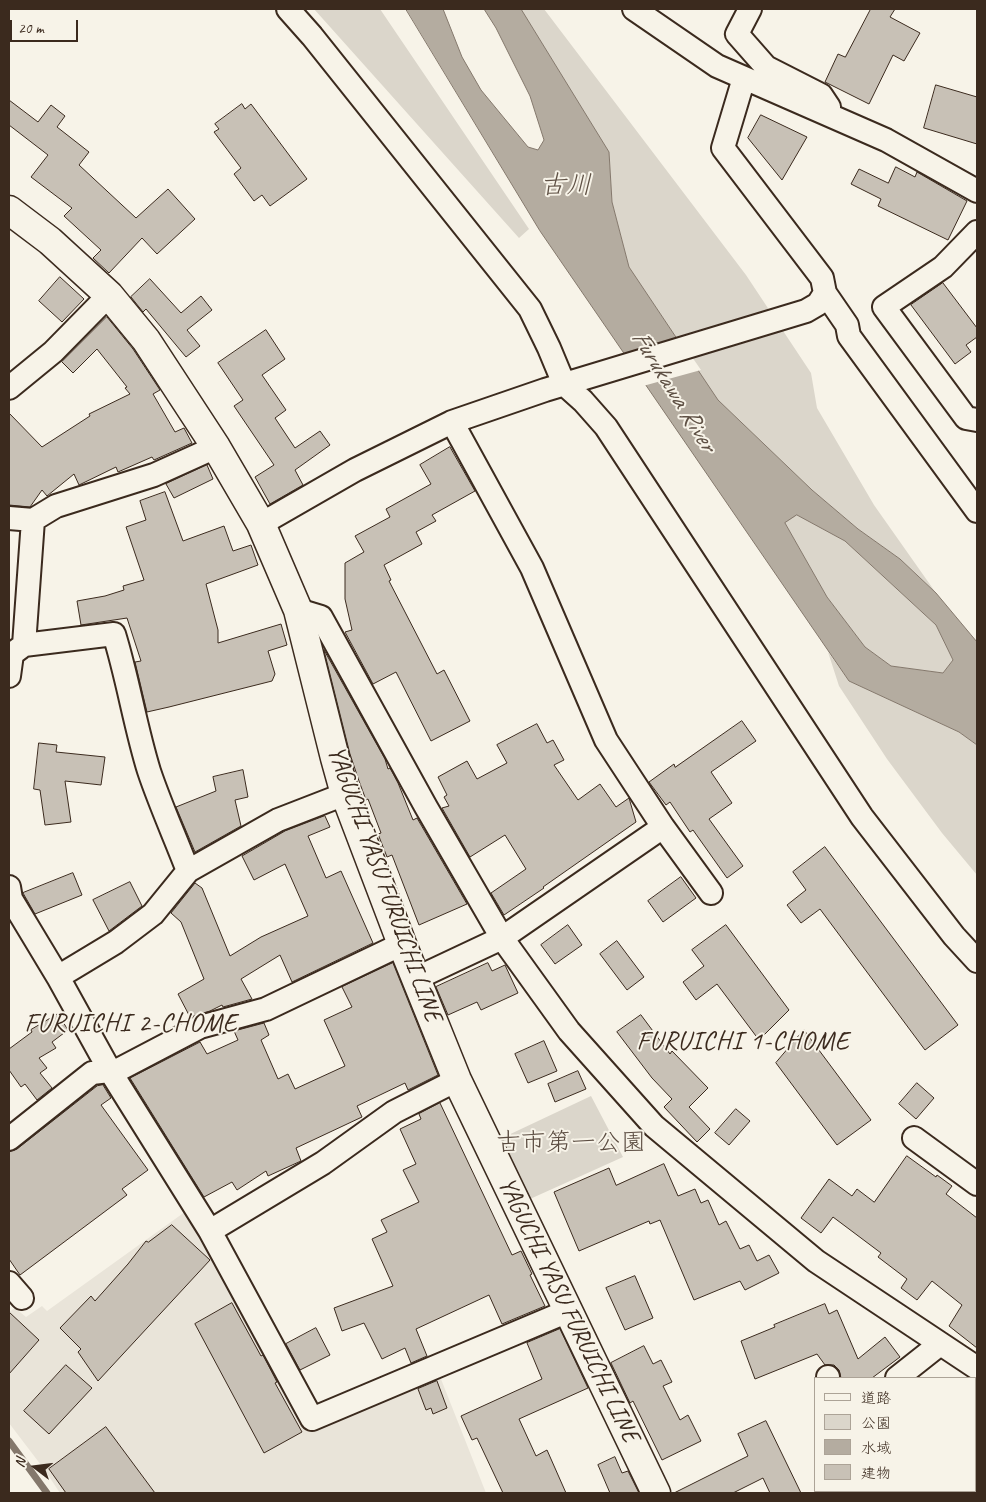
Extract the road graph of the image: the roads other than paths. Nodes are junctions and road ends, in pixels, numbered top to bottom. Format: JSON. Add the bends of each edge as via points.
{"nodes":[{"id":1,"x":288,"y":9,"type":"edge"},
{"id":2,"x":634,"y":9,"type":"edge"},
{"id":3,"x":750,"y":9,"type":"edge"},
{"id":4,"x":744,"y":78,"type":"junction"},
{"id":5,"x":837,"y":118,"type":"junction"},
{"id":6,"x":977,"y":190,"type":"edge"},
{"id":7,"x":9,"y":210,"type":"edge"},
{"id":8,"x":977,"y":232,"type":"edge"},
{"id":9,"x":109,"y":295,"type":"junction"},
{"id":10,"x":816,"y":303,"type":"junction"},
{"id":11,"x":571,"y":382,"type":"junction"},
{"id":12,"x":9,"y":388,"type":"edge"},
{"id":13,"x":977,"y":420,"type":"edge"},
{"id":14,"x":452,"y":422,"type":"junction"},
{"id":15,"x":216,"y":447,"type":"junction"},
{"id":16,"x":977,"y":511,"type":"edge"},
{"id":17,"x":9,"y":518,"type":"edge"},
{"id":18,"x":33,"y":520,"type":"junction"},
{"id":19,"x":262,"y":524,"type":"junction"},
{"id":20,"x":298,"y":610,"type":"junction"},
{"id":21,"x":15,"y":651,"type":"edge"},
{"id":22,"x":9,"y":676,"type":"edge"},
{"id":23,"x":346,"y":794,"type":"junction"},
{"id":24,"x":663,"y":827,"type":"junction"},
{"id":25,"x":188,"y":871,"type":"junction"},
{"id":26,"x":9,"y":887,"type":"edge"},
{"id":27,"x":711,"y":893,"type":"dead end"},
{"id":28,"x":502,"y":938,"type":"junction"},
{"id":29,"x":402,"y":944,"type":"junction"},
{"id":30,"x":977,"y":961,"type":"edge"},
{"id":31,"x":58,"y":976,"type":"junction"},
{"id":32,"x":417,"y":978,"type":"junction"},
{"id":33,"x":110,"y":1071,"type":"junction"},
{"id":34,"x":457,"y":1080,"type":"junction"},
{"id":35,"x":914,"y":1138,"type":"dead end"},
{"id":36,"x":9,"y":1139,"type":"edge"},
{"id":37,"x":977,"y":1184,"type":"edge"},
{"id":38,"x":210,"y":1231,"type":"junction"},
{"id":39,"x":568,"y":1310,"type":"junction"},
{"id":40,"x":940,"y":1344,"type":"junction"},
{"id":41,"x":977,"y":1368,"type":"edge"},
{"id":42,"x":898,"y":1377,"type":"edge"},
{"id":43,"x":656,"y":1493,"type":"edge"}],
"edges":[{"from":1,"to":11,"type":"street","via":[[530,309],[549,348]]},
{"from":2,"to":4,"type":"street","via":[[717,66]]},
{"from":3,"to":5,"type":"street","via":[[737,34],[766,67],[821,95]]},
{"from":4,"to":5,"type":"street"},
{"from":4,"to":10,"type":"street","via":[[723,148],[822,278]]},
{"from":5,"to":6,"type":"street","via":[[886,140]]},
{"from":7,"to":9,"type":"main road","name":"YAGUCHI YASU FURUICHI LINE","via":[[50,241]]},
{"from":8,"to":13,"type":"street","via":[[943,267],[884,307],[966,418]]},
{"from":9,"to":12,"type":"street","via":[[53,352]]},
{"from":9,"to":15,"type":"main road","name":"YAGUCHI YASU FURUICHI LINE","via":[[146,340]]},
{"from":10,"to":11,"type":"street"},
{"from":10,"to":16,"type":"street","via":[[847,325],[849,336]]},
{"from":11,"to":14,"type":"street"},
{"from":11,"to":30,"type":"street","via":[[606,427],[862,817]]},
{"from":14,"to":19,"type":"street","via":[[354,470]]},
{"from":14,"to":24,"type":"street","via":[[532,568],[606,740]]},
{"from":15,"to":18,"type":"street","via":[[154,475],[56,506]]},
{"from":15,"to":19,"type":"main road","name":"YAGUCHI YASU FURUICHI LINE"},
{"from":17,"to":18,"type":"street"},
{"from":18,"to":21,"type":"street"},
{"from":19,"to":20,"type":"main road","name":"YAGUCHI YASU FURUICHI LINE"},
{"from":20,"to":23,"type":"main road","name":"YAGUCHI YASU FURUICHI LINE"},
{"from":20,"to":28,"type":"street","via":[[321,617]]},
{"from":21,"to":22,"type":"street"},
{"from":21,"to":25,"type":"street","via":[[114,634],[150,772]]},
{"from":23,"to":25,"type":"street","via":[[278,820]]},
{"from":23,"to":29,"type":"main road","name":"YAGUCHI YASU FURUICHI LINE"},
{"from":24,"to":27,"type":"street"},
{"from":24,"to":28,"type":"street"},
{"from":25,"to":31,"type":"street","via":[[153,914],[116,942]]},
{"from":26,"to":31,"type":"street","via":[[11,899]]},
{"from":28,"to":32,"type":"street"},
{"from":28,"to":40,"type":"street","via":[[568,1031],[654,1126],[816,1261]]},
{"from":29,"to":32,"type":"main road","name":"YAGUCHI YASU FURUICHI LINE"},
{"from":29,"to":33,"type":"street","via":[[266,1009],[200,1027],[118,1070]]},
{"from":31,"to":33,"type":"street"},
{"from":32,"to":34,"type":"main road","name":"YAGUCHI YASU FURUICHI LINE"},
{"from":33,"to":36,"type":"street","via":[[92,1073]]},
{"from":33,"to":38,"type":"street"},
{"from":34,"to":38,"type":"street","via":[[394,1112],[323,1163]]},
{"from":34,"to":39,"type":"main road","name":"YAGUCHI YASU FURUICHI LINE"},
{"from":35,"to":37,"type":"street"},
{"from":38,"to":39,"type":"street","via":[[312,1419]]},
{"from":39,"to":43,"type":"main road","name":"YAGUCHI YASU FURUICHI LINE"},
{"from":40,"to":41,"type":"street"},
{"from":40,"to":42,"type":"street"}]}
